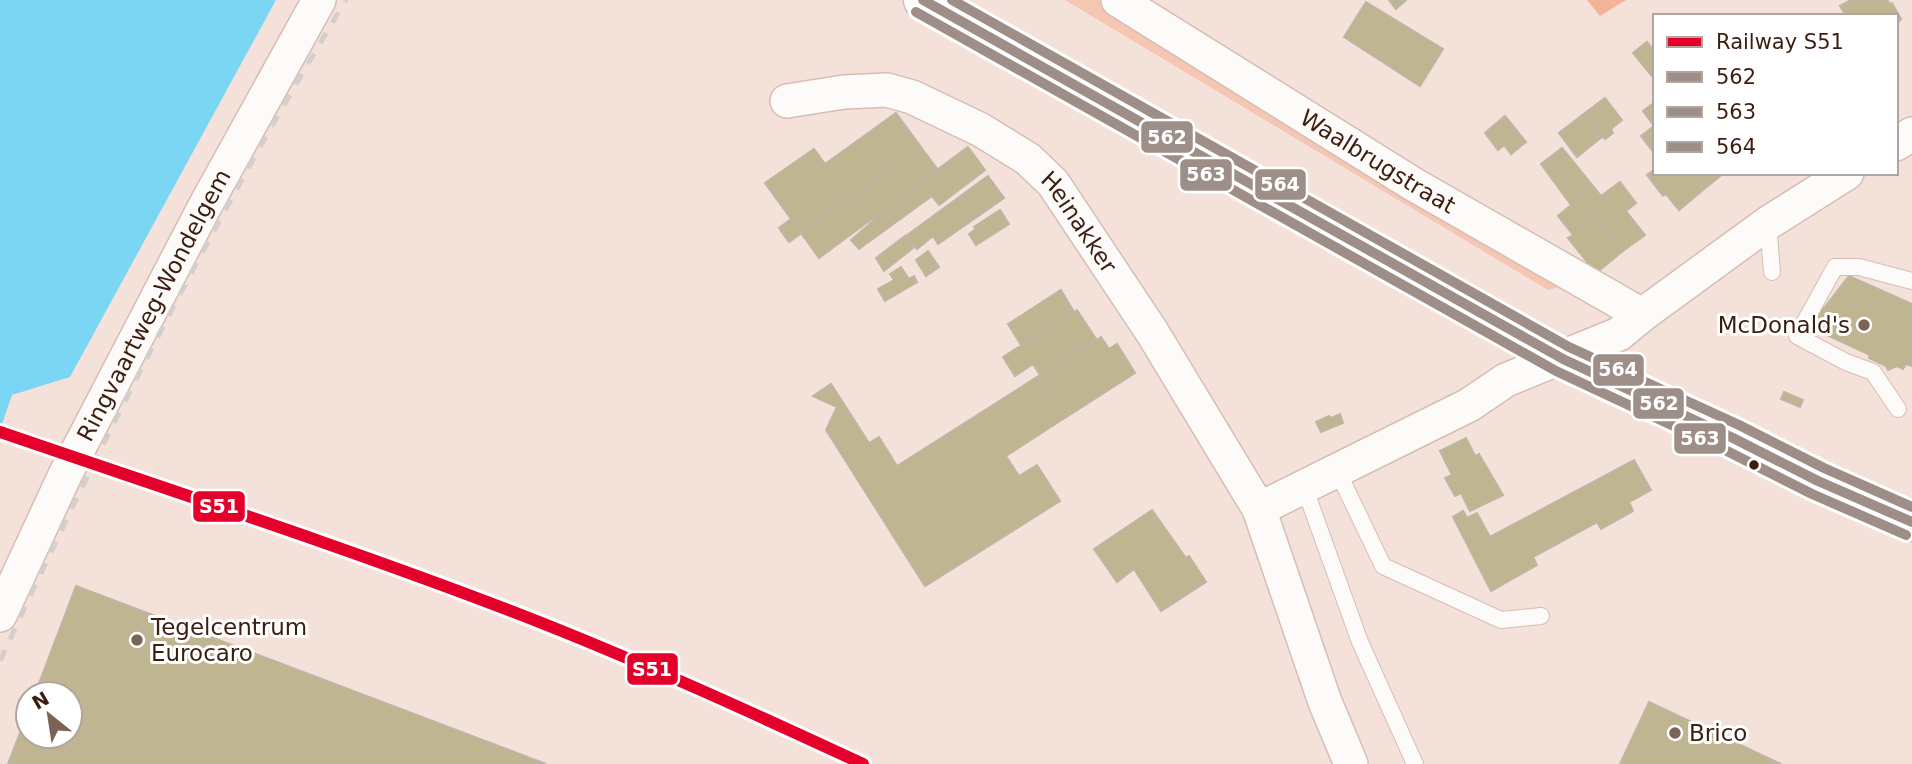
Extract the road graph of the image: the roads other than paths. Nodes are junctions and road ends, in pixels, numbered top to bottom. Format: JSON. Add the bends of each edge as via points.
{"nodes":[{"id":1,"x":319,"y":0,"type":"edge"},
{"id":2,"x":923,"y":0,"type":"edge"},
{"id":3,"x":1118,"y":0,"type":"edge"},
{"id":4,"x":787,"y":101,"type":"dead end"},
{"id":5,"x":1844,"y":175,"type":"edge"},
{"id":6,"x":1768,"y":223,"type":"junction"},
{"id":7,"x":1772,"y":272,"type":"dead end"},
{"id":8,"x":1912,"y":281,"type":"edge"},
{"id":9,"x":1642,"y":315,"type":"junction"},
{"id":10,"x":1563,"y":359,"type":"junction"},
{"id":11,"x":1898,"y":409,"type":"dead end"},
{"id":12,"x":1338,"y":472,"type":"junction"},
{"id":13,"x":1305,"y":489,"type":"junction"},
{"id":14,"x":1259,"y":509,"type":"junction"},
{"id":15,"x":1912,"y":522,"type":"edge"},
{"id":16,"x":0,"y":615,"type":"edge"},
{"id":17,"x":1541,"y":616,"type":"dead end"},
{"id":18,"x":1351,"y":764,"type":"edge"},
{"id":19,"x":1415,"y":764,"type":"edge"}],
"edges":[{"from":1,"to":16,"type":"street","name":"Ringvaartweg-Wondelgem","via":[[71,463]]},
{"from":2,"to":10,"type":"main road"},
{"from":3,"to":9,"type":"street","name":"Waalbrugstraat","via":[[1413,184]]},
{"from":4,"to":14,"type":"street","name":"Heinakker","via":[[887,90],[981,130],[1028,159],[1053,183],[1152,332]]},
{"from":5,"to":6,"type":"street"},
{"from":6,"to":7,"type":"lane"},
{"from":6,"to":9,"type":"street"},
{"from":8,"to":11,"type":"lane","via":[[1858,267],[1835,267],[1797,336],[1873,372]]},
{"from":9,"to":10,"type":"street","via":[[1619,334]]},
{"from":10,"to":12,"type":"street","via":[[1507,380],[1469,405]]},
{"from":10,"to":15,"type":"main road"},
{"from":12,"to":13,"type":"street"},
{"from":12,"to":17,"type":"lane","via":[[1383,566],[1501,621]]},
{"from":13,"to":14,"type":"street"},
{"from":13,"to":19,"type":"lane","via":[[1360,642]]},
{"from":14,"to":18,"type":"street","name":"Heinakker"}]}
